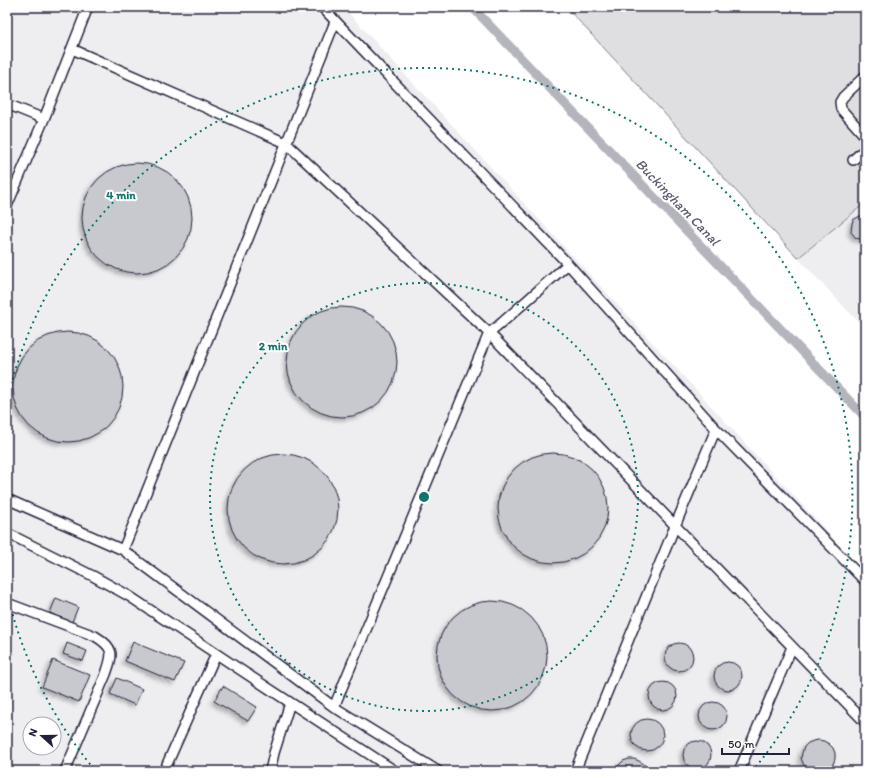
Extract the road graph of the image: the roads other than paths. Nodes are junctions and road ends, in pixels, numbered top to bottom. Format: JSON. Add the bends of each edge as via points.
{"nodes":[{"id":1,"x":88,"y":7,"type":"edge"},
{"id":2,"x":322,"y":7,"type":"edge"},
{"id":3,"x":335,"y":22,"type":"junction"},
{"id":4,"x":72,"y":49,"type":"junction"},
{"id":5,"x":865,"y":76,"type":"edge"},
{"id":6,"x":7,"y":104,"type":"edge"},
{"id":7,"x":44,"y":119,"type":"junction"},
{"id":8,"x":865,"y":136,"type":"edge"},
{"id":9,"x":286,"y":143,"type":"junction"},
{"id":10,"x":865,"y":148,"type":"edge"},
{"id":11,"x":853,"y":160,"type":"dead end"},
{"id":12,"x":7,"y":206,"type":"edge"},
{"id":13,"x":568,"y":264,"type":"junction"},
{"id":14,"x":489,"y":333,"type":"junction"},
{"id":15,"x":716,"y":429,"type":"junction"},
{"id":16,"x":7,"y":499,"type":"edge"},
{"id":17,"x":675,"y":526,"type":"junction"},
{"id":18,"x":7,"y":533,"type":"edge"},
{"id":19,"x":123,"y":550,"type":"junction"},
{"id":20,"x":865,"y":581,"type":"edge"},
{"id":21,"x":7,"y":603,"type":"edge"},
{"id":22,"x":792,"y":647,"type":"junction"},
{"id":23,"x":216,"y":654,"type":"junction"},
{"id":24,"x":290,"y":703,"type":"junction"},
{"id":25,"x":334,"y":707,"type":"junction"},
{"id":26,"x":865,"y":722,"type":"edge"},
{"id":27,"x":65,"y":771,"type":"edge"},
{"id":28,"x":164,"y":771,"type":"edge"},
{"id":29,"x":270,"y":771,"type":"edge"},
{"id":30,"x":395,"y":771,"type":"edge"},
{"id":31,"x":438,"y":771,"type":"edge"},
{"id":32,"x":575,"y":771,"type":"edge"},
{"id":33,"x":739,"y":771,"type":"edge"}],
"edges":[{"from":1,"to":4,"type":"lane"},
{"from":2,"to":3,"type":"lane"},
{"from":3,"to":9,"type":"lane"},
{"from":3,"to":13,"type":"lane"},
{"from":4,"to":7,"type":"lane"},
{"from":4,"to":9,"type":"lane"},
{"from":5,"to":8,"type":"lane","via":[[840,102],[841,109]]},
{"from":6,"to":7,"type":"lane"},
{"from":7,"to":12,"type":"lane"},
{"from":9,"to":14,"type":"lane"},
{"from":9,"to":19,"type":"lane"},
{"from":10,"to":11,"type":"lane"},
{"from":13,"to":14,"type":"lane"},
{"from":13,"to":15,"type":"lane"},
{"from":14,"to":17,"type":"lane"},
{"from":14,"to":25,"type":"lane"},
{"from":15,"to":17,"type":"lane"},
{"from":15,"to":20,"type":"lane"},
{"from":16,"to":19,"type":"lane"},
{"from":17,"to":22,"type":"lane"},
{"from":17,"to":32,"type":"lane"},
{"from":18,"to":23,"type":"lane","via":[[129,596]]},
{"from":19,"to":25,"type":"lane"},
{"from":21,"to":27,"type":"lane","via":[[95,636],[108,646],[111,653],[106,674]]},
{"from":22,"to":26,"type":"lane"},
{"from":22,"to":33,"type":"lane"},
{"from":23,"to":24,"type":"lane"},
{"from":23,"to":28,"type":"lane"},
{"from":24,"to":29,"type":"lane"},
{"from":24,"to":30,"type":"lane"},
{"from":25,"to":31,"type":"lane"}]}
